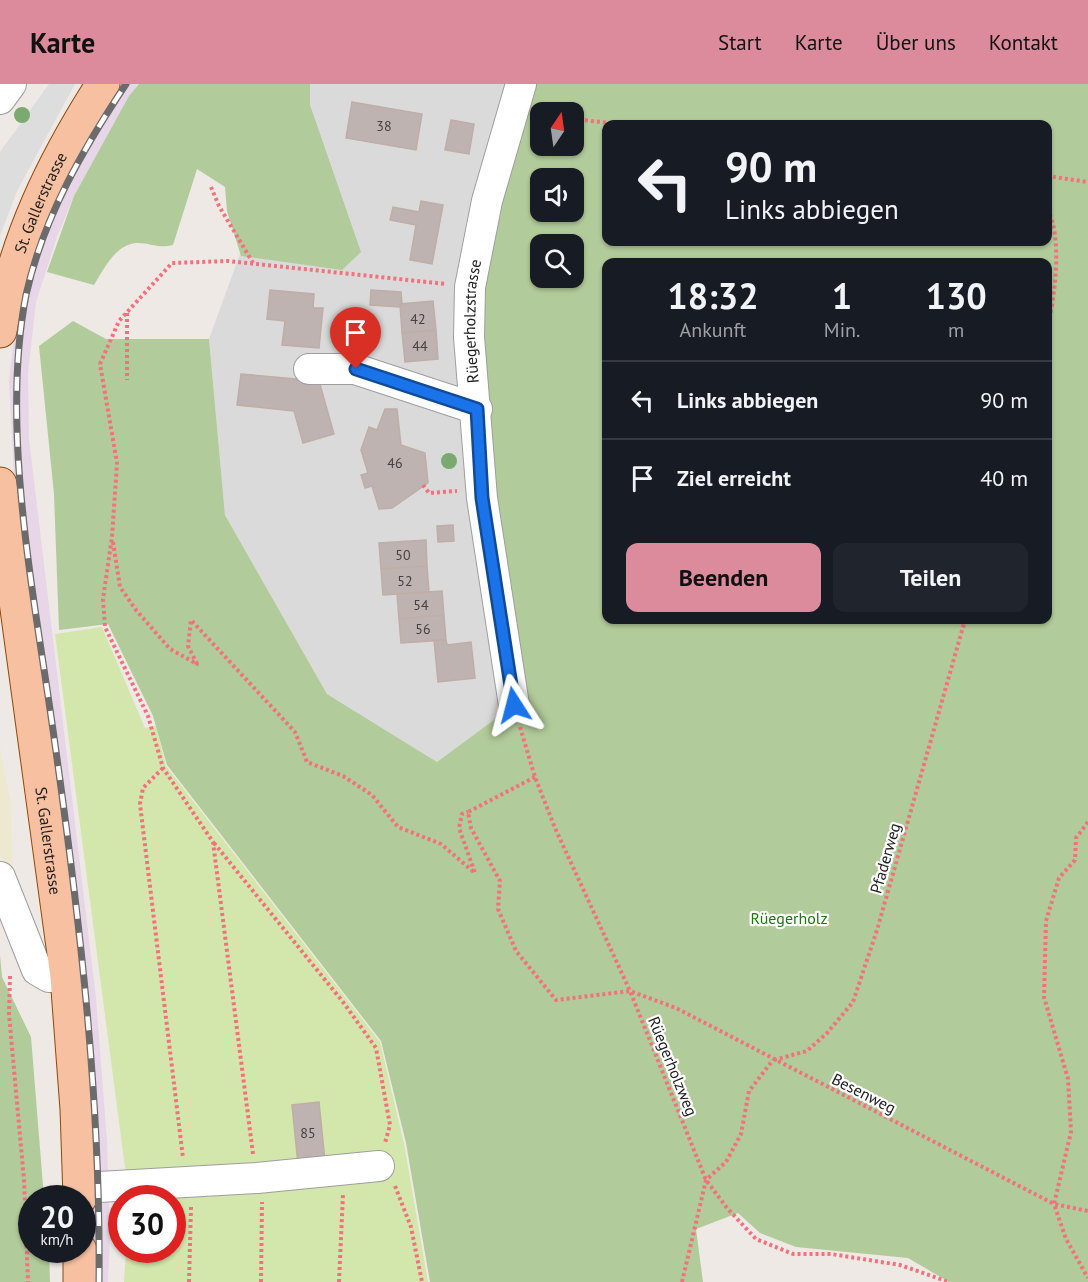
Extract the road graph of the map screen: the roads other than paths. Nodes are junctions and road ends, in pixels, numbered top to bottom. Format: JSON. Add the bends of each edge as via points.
{"nodes":[{"id":1,"x":11,"y":84,"type":"edge"},
{"id":2,"x":103,"y":84,"type":"edge"},
{"id":3,"x":521,"y":84,"type":"edge"},
{"id":4,"x":0,"y":99,"type":"edge"},
{"id":5,"x":0,"y":331,"type":"edge"},
{"id":6,"x":309,"y":369,"type":"dead end"},
{"id":7,"x":477,"y":409,"type":"junction"},
{"id":8,"x":0,"y":484,"type":"edge"},
{"id":9,"x":514,"y":705,"type":"road end"},
{"id":10,"x":0,"y":877,"type":"edge"},
{"id":11,"x":67,"y":976,"type":"junction"},
{"id":12,"x":379,"y":1166,"type":"road end"},
{"id":13,"x":80,"y":1185,"type":"edge"},
{"id":14,"x":96,"y":1191,"type":"edge"},
{"id":15,"x":80,"y":1263,"type":"edge"},
{"id":16,"x":80,"y":1282,"type":"edge"}],
"edges":[{"from":1,"to":4,"type":"street"},
{"from":2,"to":5,"type":"main road","name":"St. Gallerstrasse","via":[[29,221],[9,285]]},
{"from":3,"to":7,"type":"street","name":"Rüegerholzstrasse","via":[[487,201],[470,287],[469,337]]},
{"from":6,"to":7,"type":"street","via":[[356,369]]},
{"from":7,"to":9,"type":"street","name":"Rüegerholzstrasse","via":[[482,489]]},
{"from":8,"to":11,"type":"main road","name":"St. Gallerstrasse"},
{"from":10,"to":11,"type":"street","via":[[37,970],[49,977]]},
{"from":11,"to":13,"type":"main road","name":"St. Gallerstrasse"},
{"from":12,"to":14,"type":"street"},
{"from":15,"to":16,"type":"main road"}]}
